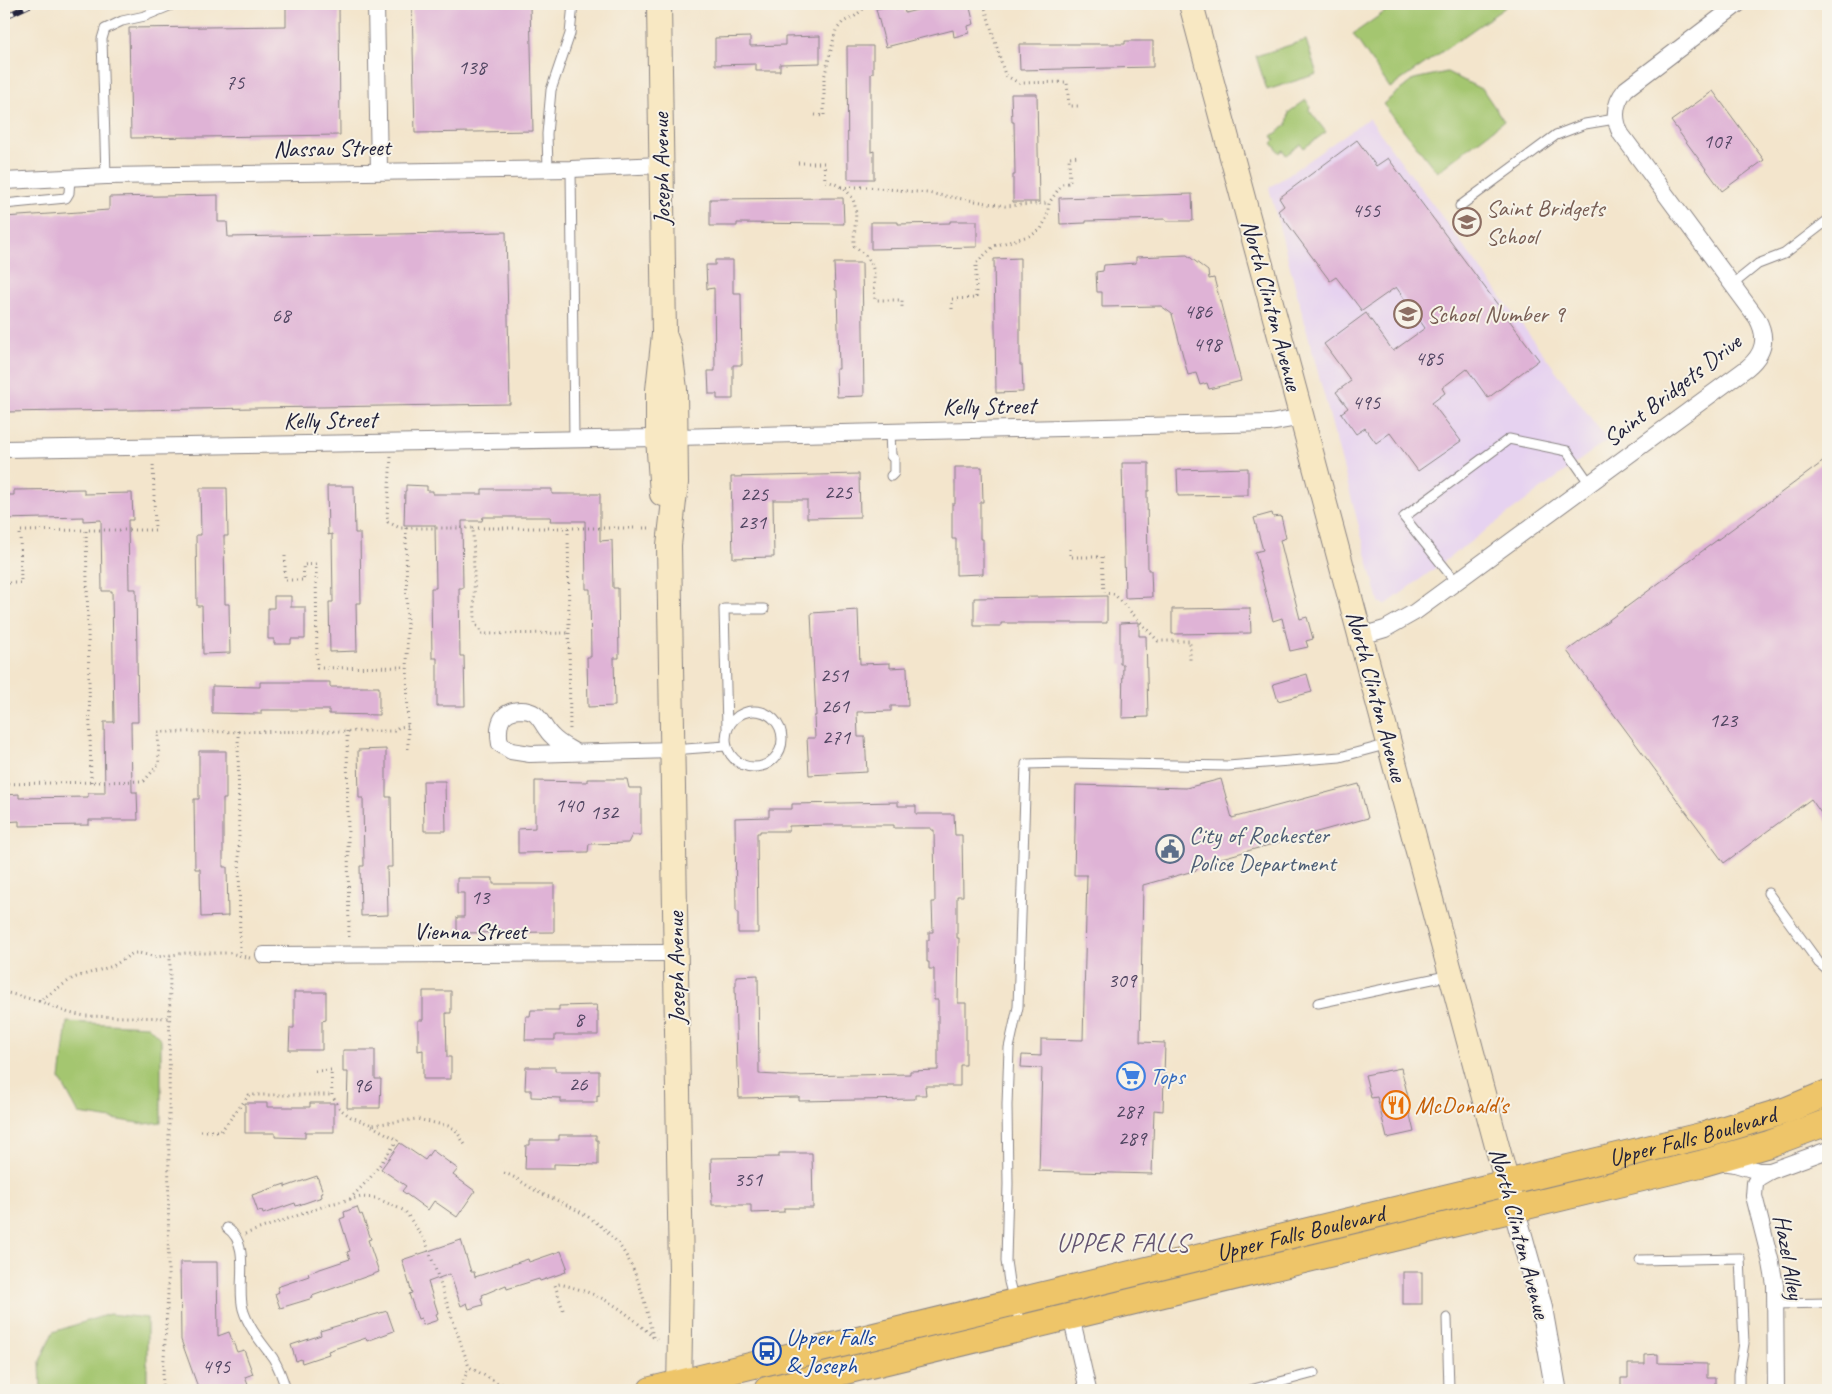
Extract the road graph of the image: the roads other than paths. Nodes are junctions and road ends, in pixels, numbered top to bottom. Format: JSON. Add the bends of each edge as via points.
{"nodes":[{"id":1,"x":174,"y":4,"type":"edge"},
{"id":2,"x":376,"y":4,"type":"edge"},
{"id":3,"x":573,"y":4,"type":"edge"},
{"id":4,"x":659,"y":4,"type":"edge"},
{"id":5,"x":1191,"y":4,"type":"edge"},
{"id":6,"x":1738,"y":4,"type":"edge"},
{"id":7,"x":1615,"y":119,"type":"junction"},
{"id":8,"x":661,"y":166,"type":"junction"},
{"id":9,"x":571,"y":168,"type":"junction"},
{"id":10,"x":548,"y":169,"type":"junction"},
{"id":11,"x":379,"y":171,"type":"junction"},
{"id":12,"x":106,"y":176,"type":"junction"},
{"id":13,"x":70,"y":177,"type":"junction"},
{"id":14,"x":4,"y":181,"type":"edge"},
{"id":15,"x":4,"y":204,"type":"edge"},
{"id":16,"x":1460,"y":206,"type":"dead end"},
{"id":17,"x":1828,"y":220,"type":"edge"},
{"id":18,"x":1732,"y":285,"type":"junction"},
{"id":19,"x":1303,"y":417,"type":"junction"},
{"id":20,"x":890,"y":432,"type":"junction"},
{"id":21,"x":667,"y":438,"type":"junction"},
{"id":22,"x":574,"y":439,"type":"junction"},
{"id":23,"x":4,"y":449,"type":"edge"},
{"id":24,"x":891,"y":456,"type":"dead end"},
{"id":25,"x":1590,"y":484,"type":"junction"},
{"id":26,"x":1456,"y":582,"type":"junction"},
{"id":27,"x":764,"y":608,"type":"dead end"},
{"id":28,"x":1361,"y":636,"type":"junction"},
{"id":29,"x":727,"y":729,"type":"junction"},
{"id":30,"x":1390,"y":743,"type":"junction"},
{"id":31,"x":726,"y":746,"type":"junction"},
{"id":32,"x":672,"y":750,"type":"junction"},
{"id":33,"x":573,"y":751,"type":"road end"},
{"id":34,"x":1768,"y":893,"type":"dead end"},
{"id":35,"x":676,"y":953,"type":"junction"},
{"id":36,"x":261,"y":958,"type":"road end"},
{"id":37,"x":1828,"y":971,"type":"edge"},
{"id":38,"x":1451,"y":975,"type":"junction"},
{"id":39,"x":1318,"y":1003,"type":"dead end"},
{"id":40,"x":1828,"y":1093,"type":"edge"},
{"id":41,"x":1828,"y":1122,"type":"edge"},
{"id":42,"x":1828,"y":1150,"type":"edge"},
{"id":43,"x":1700,"y":1164,"type":"junction"},
{"id":44,"x":1770,"y":1171,"type":"junction"},
{"id":45,"x":1507,"y":1183,"type":"junction"},
{"id":46,"x":1514,"y":1209,"type":"junction"},
{"id":47,"x":227,"y":1228,"type":"dead end"},
{"id":48,"x":1640,"y":1260,"type":"dead end"},
{"id":49,"x":1014,"y":1302,"type":"junction"},
{"id":50,"x":1828,"y":1303,"type":"edge"},
{"id":51,"x":1775,"y":1304,"type":"junction"},
{"id":52,"x":1071,"y":1316,"type":"junction"},
{"id":53,"x":1447,"y":1318,"type":"dead end"},
{"id":54,"x":1021,"y":1328,"type":"junction"},
{"id":55,"x":1314,"y":1374,"type":"dead end"},
{"id":56,"x":679,"y":1387,"type":"edge"},
{"id":57,"x":286,"y":1390,"type":"edge"},
{"id":58,"x":651,"y":1390,"type":"edge"},
{"id":59,"x":767,"y":1390,"type":"edge"},
{"id":60,"x":1088,"y":1390,"type":"edge"},
{"id":61,"x":1250,"y":1390,"type":"edge"},
{"id":62,"x":1449,"y":1390,"type":"edge"},
{"id":63,"x":1556,"y":1390,"type":"edge"},
{"id":64,"x":1739,"y":1390,"type":"edge"},
{"id":65,"x":1776,"y":1390,"type":"edge"}],
"edges":[{"from":1,"to":12,"type":"lane","via":[[105,29],[102,39]]},
{"from":2,"to":11,"type":"street"},
{"from":3,"to":10,"type":"lane","via":[[570,34],[551,90]]},
{"from":4,"to":8,"type":"main road","name":"Joseph Avenue"},
{"from":5,"to":19,"type":"main road","name":"North Clinton Avenue"},
{"from":6,"to":7,"type":"street","via":[[1626,89],[1617,103]]},
{"from":7,"to":16,"type":"lane","via":[[1585,124],[1556,135]]},
{"from":7,"to":18,"type":"street","name":"Saint Bridgets Drive","via":[[1621,134]]},
{"from":8,"to":9,"type":"street","name":"Nassau Street"},
{"from":8,"to":21,"type":"main road","name":"Joseph Avenue","via":[[664,334],[658,375]]},
{"from":9,"to":10,"type":"street","name":"Nassau Street"},
{"from":9,"to":22,"type":"lane"},
{"from":10,"to":11,"type":"street","name":"Nassau Street"},
{"from":11,"to":12,"type":"street","name":"Nassau Street"},
{"from":12,"to":13,"type":"street","name":"Nassau Street"},
{"from":13,"to":14,"type":"street","name":"Nassau Street"},
{"from":13,"to":15,"type":"lane","via":[[66,198]]},
{"from":17,"to":18,"type":"lane","via":[[1784,254],[1758,264]]},
{"from":18,"to":25,"type":"street","name":"Saint Bridgets Drive","via":[[1762,326],[1764,341],[1759,356]]},
{"from":19,"to":20,"type":"street","name":"Kelly Street","via":[[1270,423]]},
{"from":19,"to":28,"type":"main road","name":"North Clinton Avenue"},
{"from":20,"to":21,"type":"street","name":"Kelly Street"},
{"from":20,"to":24,"type":"lane"},
{"from":21,"to":22,"type":"street","name":"Kelly Street"},
{"from":21,"to":32,"type":"main road","name":"Joseph Avenue","via":[[662,497],[668,536]]},
{"from":22,"to":23,"type":"street","name":"Kelly Street"},
{"from":25,"to":26,"type":"street","name":"Saint Bridgets Drive"},
{"from":25,"to":26,"type":"lane","via":[[1567,451],[1509,439],[1502,444],[1404,516]]},
{"from":26,"to":28,"type":"street","name":"Saint Bridgets Drive","via":[[1405,619]]},
{"from":27,"to":29,"type":"lane","via":[[724,610]]},
{"from":28,"to":30,"type":"main road","name":"North Clinton Avenue"},
{"from":29,"to":31,"type":"lane"},
{"from":29,"to":31,"type":"lane","via":[[743,712],[761,711],[776,720],[782,739],[776,757],[759,767],[749,767],[732,758]]},
{"from":30,"to":38,"type":"main road","name":"North Clinton Avenue"},
{"from":30,"to":49,"type":"lane","via":[[1340,757],[1228,766],[1026,764],[1018,1007],[1009,1048],[1007,1105],[1006,1261]]},
{"from":31,"to":32,"type":"lane"},
{"from":32,"to":33,"type":"street"},
{"from":32,"to":35,"type":"main road","name":"Joseph Avenue"},
{"from":34,"to":37,"type":"lane"},
{"from":35,"to":36,"type":"street","name":"Vienna Street"},
{"from":35,"to":56,"type":"main road","name":"Joseph Avenue","via":[[681,1272]]},
{"from":38,"to":39,"type":"lane"},
{"from":38,"to":45,"type":"main road","name":"North Clinton Avenue"},
{"from":40,"to":45,"type":"main road","name":"Upper Falls Boulevard","via":[[1731,1128]]},
{"from":41,"to":43,"type":"main road","name":"Upper Falls Boulevard","via":[[1769,1144]]},
{"from":42,"to":44,"type":"street"},
{"from":43,"to":44,"type":"street","via":[[1719,1162]]},
{"from":43,"to":46,"type":"main road","name":"Upper Falls Boulevard"},
{"from":44,"to":51,"type":"street","name":"Hazel Alley","via":[[1758,1178],[1754,1196],[1772,1268]]},
{"from":45,"to":46,"type":"main road","name":"North Clinton Avenue"},
{"from":45,"to":49,"type":"main road","name":"Upper Falls Boulevard"},
{"from":46,"to":52,"type":"main road","name":"Upper Falls Boulevard"},
{"from":46,"to":63,"type":"street","name":"North Clinton Avenue","via":[[1541,1305]]},
{"from":47,"to":57,"type":"lane","via":[[236,1237],[242,1252],[243,1309],[279,1370]]},
{"from":48,"to":64,"type":"lane","via":[[1740,1258],[1744,1343]]},
{"from":49,"to":54,"type":"lane"},
{"from":49,"to":56,"type":"main road","name":"Upper Falls Boulevard"},
{"from":50,"to":51,"type":"lane"},
{"from":51,"to":65,"type":"street","name":"Hazel Alley"},
{"from":52,"to":54,"type":"main road","name":"Upper Falls Boulevard"},
{"from":52,"to":60,"type":"street"},
{"from":53,"to":62,"type":"lane"},
{"from":54,"to":59,"type":"main road","name":"Upper Falls Boulevard"},
{"from":55,"to":61,"type":"lane"},
{"from":56,"to":58,"type":"main road","name":"Upper Falls Boulevard"}]}
